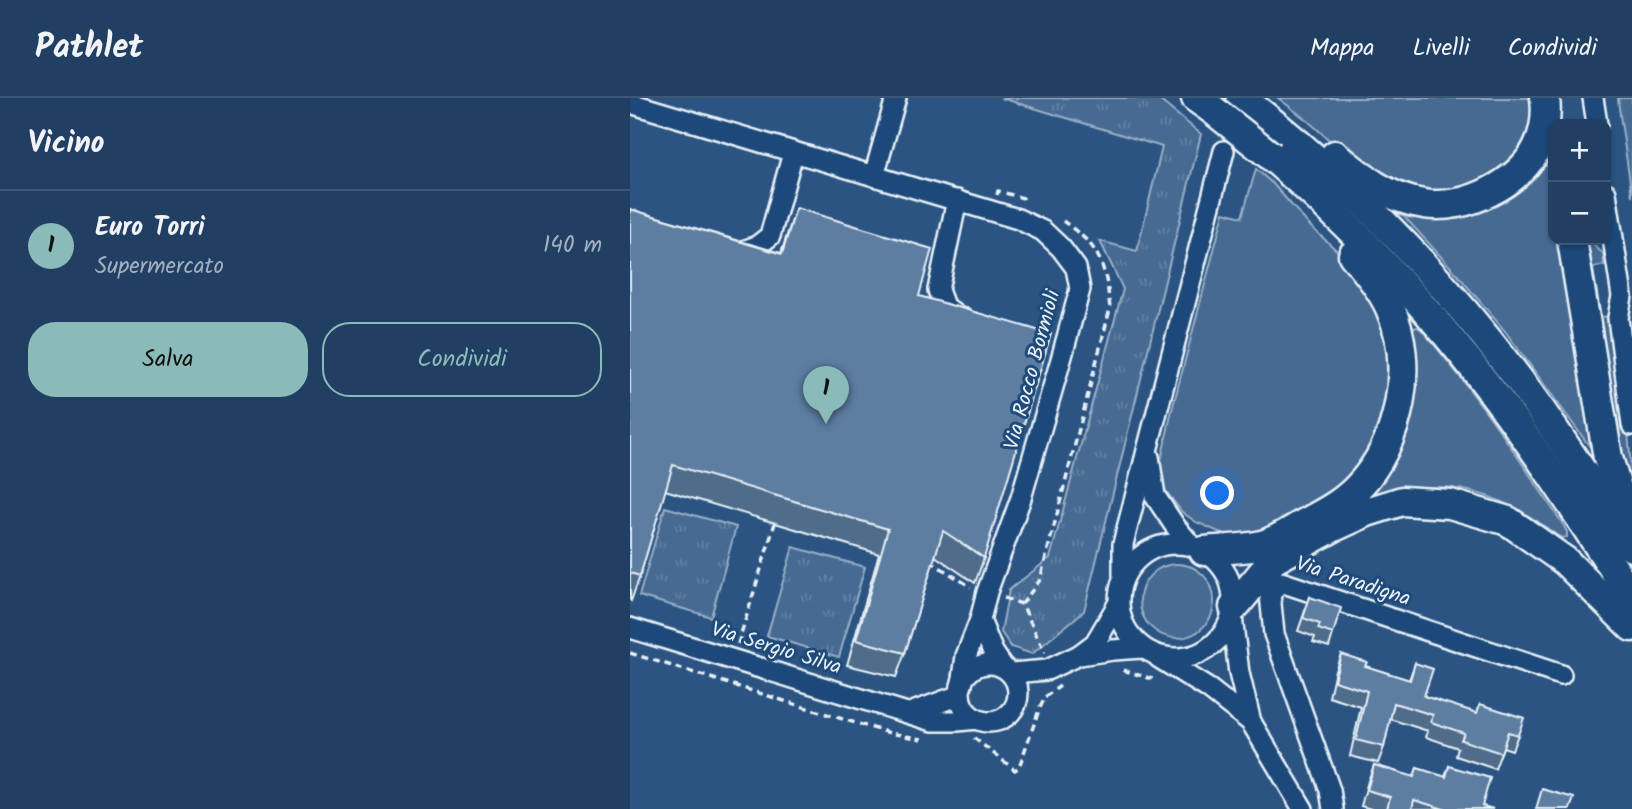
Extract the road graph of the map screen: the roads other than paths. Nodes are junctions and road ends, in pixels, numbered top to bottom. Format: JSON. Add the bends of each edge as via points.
{"nodes":[{"id":1,"x":896,"y":98,"type":"edge"},
{"id":2,"x":1545,"y":98,"type":"edge"},
{"id":3,"x":1560,"y":98,"type":"edge"},
{"id":4,"x":1593,"y":98,"type":"edge"},
{"id":5,"x":1253,"y":101,"type":"edge"},
{"id":6,"x":630,"y":103,"type":"edge"},
{"id":7,"x":1204,"y":104,"type":"edge"},
{"id":8,"x":1562,"y":119,"type":"edge"},
{"id":9,"x":1596,"y":119,"type":"edge"},
{"id":10,"x":1224,"y":151,"type":"dead end"},
{"id":11,"x":793,"y":153,"type":"junction"},
{"id":12,"x":1271,"y":156,"type":"junction"},
{"id":13,"x":874,"y":176,"type":"junction"},
{"id":14,"x":957,"y":200,"type":"junction"},
{"id":15,"x":1611,"y":225,"type":"edge"},
{"id":16,"x":710,"y":244,"type":"edge"},
{"id":17,"x":1573,"y":245,"type":"edge"},
{"id":18,"x":985,"y":323,"type":"edge"},
{"id":19,"x":1632,"y":425,"type":"edge"},
{"id":20,"x":1148,"y":446,"type":"junction"},
{"id":21,"x":1632,"y":523,"type":"edge"},
{"id":22,"x":1632,"y":547,"type":"edge"},
{"id":23,"x":1198,"y":548,"type":"junction"},
{"id":24,"x":1123,"y":578,"type":"junction"},
{"id":25,"x":1632,"y":597,"type":"edge"},
{"id":26,"x":1118,"y":604,"type":"junction"},
{"id":27,"x":1233,"y":611,"type":"junction"},
{"id":28,"x":980,"y":620,"type":"junction"},
{"id":29,"x":1632,"y":627,"type":"edge"},
{"id":30,"x":630,"y":628,"type":"edge"},
{"id":31,"x":1147,"y":651,"type":"junction"},
{"id":32,"x":1079,"y":655,"type":"junction"},
{"id":33,"x":1007,"y":670,"type":"junction"},
{"id":34,"x":1047,"y":670,"type":"junction"},
{"id":35,"x":1561,"y":675,"type":"dead end"},
{"id":36,"x":961,"y":690,"type":"junction"},
{"id":37,"x":1014,"y":709,"type":"junction"},
{"id":38,"x":910,"y":713,"type":"junction"},
{"id":39,"x":977,"y":719,"type":"junction"},
{"id":40,"x":1251,"y":722,"type":"junction"},
{"id":41,"x":1303,"y":809,"type":"edge"},
{"id":42,"x":1333,"y":809,"type":"edge"}],
"edges":[{"from":1,"to":13,"type":"street"},
{"from":2,"to":5,"type":"highway","via":[[1541,139],[1522,168],[1480,196],[1437,205],[1403,199],[1372,184]]},
{"from":3,"to":8,"type":"highway"},
{"from":4,"to":9,"type":"street"},
{"from":5,"to":22,"type":"highway","via":[[1366,206],[1451,297],[1526,390]]},
{"from":6,"to":11,"type":"street","name":"Via Rocco Bormioli"},
{"from":7,"to":12,"type":"highway","bridge":true},
{"from":10,"to":20,"type":"street"},
{"from":11,"to":13,"type":"street","name":"Via Rocco Bormioli"},
{"from":11,"to":16,"type":"street","via":[[770,236],[737,253]]},
{"from":12,"to":23,"type":"highway","via":[[1386,300],[1401,351],[1399,402],[1377,463],[1341,502],[1267,543]]},
{"from":12,"to":25,"type":"highway","via":[[1361,240],[1444,331],[1521,431]]},
{"from":13,"to":14,"type":"street","name":"Via Rocco Bormioli"},
{"from":14,"to":18,"type":"street","via":[[937,289],[951,312]]},
{"from":14,"to":28,"type":"street","name":"Via Rocco Bormioli","via":[[1043,232],[1076,268],[1080,289],[1059,341],[1021,498]]},
{"from":15,"to":19,"type":"street","via":[[1622,296],[1618,318]]},
{"from":17,"to":21,"type":"highway","via":[[1608,458]]},
{"from":20,"to":23,"type":"street","via":[[1155,496],[1175,526]]},
{"from":20,"to":24,"type":"street","via":[[1123,544]]},
{"from":23,"to":24,"type":"street","via":[[1171,544],[1151,549],[1134,561]]},
{"from":23,"to":27,"type":"street","via":[[1221,565],[1232,585]]},
{"from":24,"to":26,"type":"street"},
{"from":26,"to":31,"type":"street","via":[[1130,636]]},
{"from":26,"to":32,"type":"street","via":[[1095,643]]},
{"from":27,"to":29,"type":"highway","via":[[1273,560],[1334,527],[1402,501],[1450,504],[1507,521],[1565,561]]},
{"from":27,"to":31,"type":"street","via":[[1224,634],[1192,657],[1172,659]]},
{"from":27,"to":40,"type":"street","via":[[1239,673]]},
{"from":28,"to":33,"type":"street","via":[[993,652]]},
{"from":28,"to":36,"type":"street","name":"Via Rocco Bormioli","via":[[966,656]]},
{"from":30,"to":38,"type":"street","name":"Via Sergio Silva"},
{"from":31,"to":32,"type":"street"},
{"from":31,"to":40,"type":"street"},
{"from":32,"to":34,"type":"street"},
{"from":33,"to":34,"type":"street"},
{"from":33,"to":36,"type":"street","via":[[983,664],[966,676]]},
{"from":33,"to":37,"type":"street","via":[[1019,691]]},
{"from":34,"to":37,"type":"street"},
{"from":35,"to":42,"type":"street","name":"Via Paradigna","via":[[1280,582],[1270,594],[1274,634]]},
{"from":36,"to":38,"type":"street"},
{"from":36,"to":39,"type":"street","via":[[963,705]]},
{"from":37,"to":39,"type":"street","via":[[997,721]]},
{"from":38,"to":39,"type":"street","name":"Via Sergio Silva","via":[[933,721]]},
{"from":40,"to":41,"type":"street"}]}
